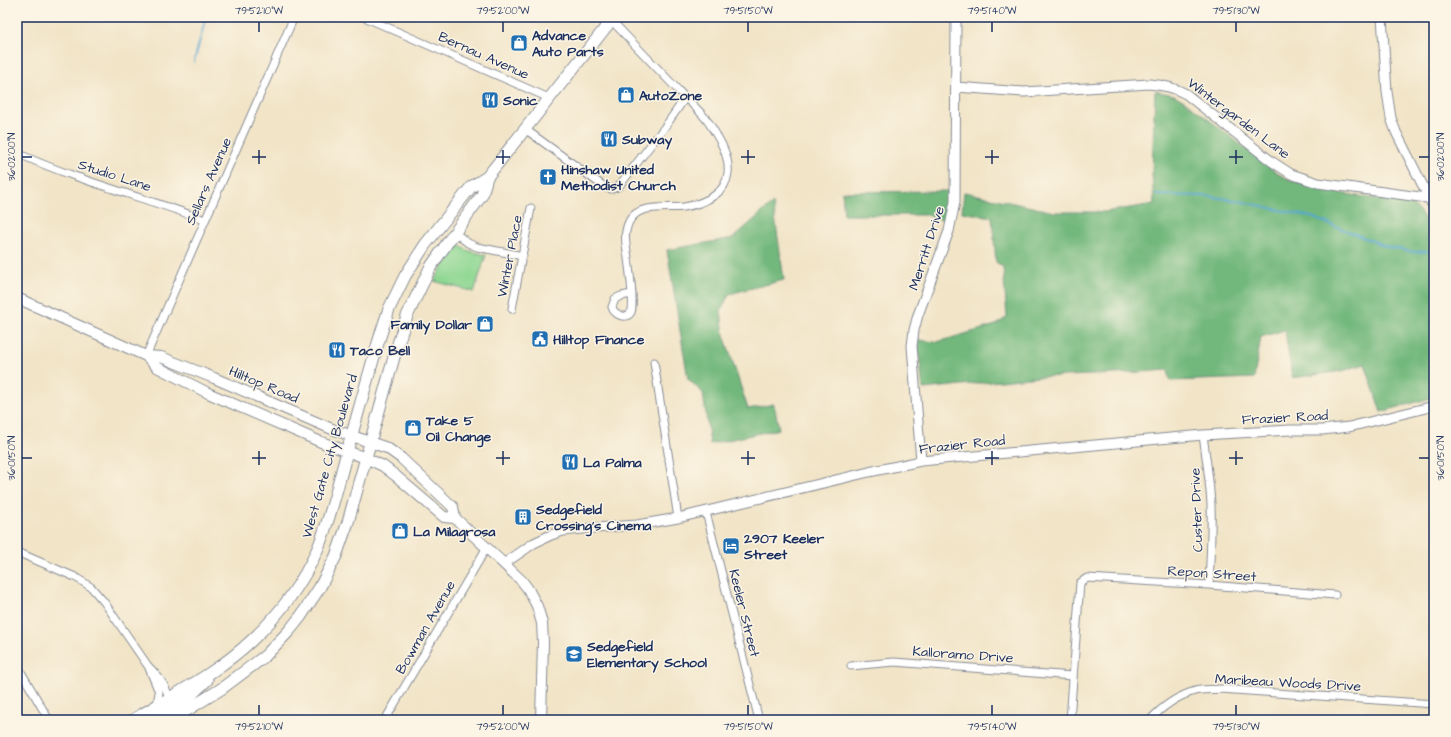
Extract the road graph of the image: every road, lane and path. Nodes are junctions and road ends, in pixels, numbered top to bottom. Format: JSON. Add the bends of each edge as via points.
{"nodes":[{"id":1,"x":294,"y":17,"type":"edge"},
{"id":2,"x":364,"y":17,"type":"edge"},
{"id":3,"x":956,"y":17,"type":"edge"},
{"id":4,"x":1382,"y":17,"type":"edge"},
{"id":5,"x":612,"y":19,"type":"edge"},
{"id":6,"x":956,"y":87,"type":"junction"},
{"id":7,"x":549,"y":98,"type":"junction"},
{"id":8,"x":685,"y":98,"type":"junction"},
{"id":9,"x":525,"y":128,"type":"junction"},
{"id":10,"x":17,"y":153,"type":"edge"},
{"id":11,"x":488,"y":177,"type":"junction"},
{"id":12,"x":1432,"y":199,"type":"edge"},
{"id":13,"x":531,"y":208,"type":"dead end"},
{"id":14,"x":1434,"y":208,"type":"edge"},
{"id":15,"x":206,"y":220,"type":"junction"},
{"id":16,"x":454,"y":232,"type":"junction"},
{"id":17,"x":523,"y":256,"type":"junction"},
{"id":18,"x":632,"y":294,"type":"dead end"},
{"id":19,"x":17,"y":298,"type":"edge"},
{"id":20,"x":512,"y":309,"type":"dead end"},
{"id":21,"x":146,"y":356,"type":"junction"},
{"id":22,"x":654,"y":362,"type":"dead end"},
{"id":23,"x":1434,"y":406,"type":"edge"},
{"id":24,"x":1203,"y":435,"type":"junction"},
{"id":25,"x":352,"y":436,"type":"junction"},
{"id":26,"x":371,"y":442,"type":"junction"},
{"id":27,"x":348,"y":451,"type":"junction"},
{"id":28,"x":366,"y":458,"type":"junction"},
{"id":29,"x":921,"y":461,"type":"junction"},
{"id":30,"x":706,"y":512,"type":"junction"},
{"id":31,"x":455,"y":518,"type":"junction"},
{"id":32,"x":678,"y":518,"type":"junction"},
{"id":33,"x":486,"y":547,"type":"junction"},
{"id":34,"x":17,"y":552,"type":"edge"},
{"id":35,"x":505,"y":564,"type":"junction"},
{"id":36,"x":1209,"y":585,"type":"junction"},
{"id":37,"x":1335,"y":595,"type":"dead end"},
{"id":38,"x":225,"y":662,"type":"junction"},
{"id":39,"x":17,"y":665,"type":"edge"},
{"id":40,"x":148,"y":666,"type":"junction"},
{"id":41,"x":851,"y":666,"type":"dead end"},
{"id":42,"x":1073,"y":676,"type":"junction"},
{"id":43,"x":169,"y":698,"type":"junction"},
{"id":44,"x":1434,"y":704,"type":"edge"},
{"id":45,"x":157,"y":705,"type":"junction"},
{"id":46,"x":181,"y":717,"type":"edge"},
{"id":47,"x":49,"y":720,"type":"edge"},
{"id":48,"x":133,"y":720,"type":"edge"},
{"id":49,"x":153,"y":720,"type":"edge"},
{"id":50,"x":171,"y":720,"type":"edge"},
{"id":51,"x":385,"y":720,"type":"edge"},
{"id":52,"x":542,"y":720,"type":"edge"},
{"id":53,"x":759,"y":720,"type":"edge"},
{"id":54,"x":1070,"y":720,"type":"edge"},
{"id":55,"x":1150,"y":720,"type":"edge"}],
"edges":[{"from":1,"to":15,"type":"street","name":"Sellars Avenue"},
{"from":2,"to":7,"type":"street","name":"Bernau Avenue"},
{"from":3,"to":6,"type":"street","name":"Merritt Drive"},
{"from":4,"to":12,"type":"street","via":[[1391,118]]},
{"from":5,"to":7,"type":"main road","name":"West Gate City Boulevard"},
{"from":5,"to":8,"type":"street"},
{"from":6,"to":12,"type":"street","name":"Wintergarden Lane","via":[[1024,92],[1164,85],[1186,94],[1291,174],[1318,183]]},
{"from":6,"to":29,"type":"street","name":"Merritt Drive","via":[[953,219],[918,315],[912,339]]},
{"from":7,"to":9,"type":"main road","name":"West Gate City Boulevard"},
{"from":8,"to":9,"type":"street","via":[[619,186],[612,189],[606,188]]},
{"from":8,"to":18,"type":"street","via":[[709,122],[724,147],[729,172],[727,180],[720,192],[706,201],[682,207],[649,208],[631,219],[626,230],[626,240]]},
{"from":9,"to":11,"type":"main road","name":"West Gate City Boulevard"},
{"from":10,"to":15,"type":"street","name":"Studio Lane","via":[[80,179]]},
{"from":11,"to":16,"type":"main road","name":"West Gate City Boulevard","via":[[482,195]]},
{"from":11,"to":25,"type":"main road","name":"West Gate City Boulevard","via":[[471,187],[426,244],[405,276],[382,327]]},
{"from":12,"to":14,"type":"street"},
{"from":13,"to":17,"type":"street","name":"Winter Place"},
{"from":15,"to":21,"type":"street","name":"Sellars Avenue"},
{"from":16,"to":17,"type":"street","via":[[477,247]]},
{"from":16,"to":26,"type":"main road","name":"West Gate City Boulevard","via":[[430,268],[407,316]]},
{"from":17,"to":20,"type":"street","name":"Winter Place"},
{"from":19,"to":21,"type":"main road","name":"Hilltop Road"},
{"from":21,"to":25,"type":"main road","name":"Hilltop Road","via":[[161,357]]},
{"from":21,"to":27,"type":"main road","name":"Hilltop Road","via":[[157,367],[208,393],[321,442]]},
{"from":22,"to":32,"type":"street"},
{"from":23,"to":24,"type":"street","name":"Frazier Road","via":[[1349,427]]},
{"from":24,"to":29,"type":"street","name":"Frazier Road"},
{"from":24,"to":36,"type":"street","name":"Custer Drive","via":[[1211,506]]},
{"from":25,"to":26,"type":"main road","name":"Hilltop Road"},
{"from":25,"to":27,"type":"main road","name":"West Gate City Boulevard"},
{"from":26,"to":28,"type":"main road","name":"West Gate City Boulevard"},
{"from":26,"to":31,"type":"main road","name":"Hilltop Road","via":[[387,448],[401,458],[453,507]]},
{"from":27,"to":28,"type":"main road","name":"Hilltop Road"},
{"from":27,"to":38,"type":"main road","name":"West Gate City Boulevard","via":[[318,548],[291,596],[274,618]]},
{"from":28,"to":31,"type":"main road","name":"Hilltop Road","via":[[390,471],[444,517]]},
{"from":28,"to":46,"type":"main road","name":"West Gate City Boulevard","via":[[336,556],[300,616],[252,667]]},
{"from":29,"to":30,"type":"street","name":"Frazier Road"},
{"from":30,"to":32,"type":"street","name":"Frazier Road"},
{"from":30,"to":53,"type":"street","name":"Keeler Street"},
{"from":31,"to":33,"type":"main road"},
{"from":32,"to":35,"type":"street","name":"Frazier Road","via":[[637,525],[582,528],[562,532],[534,543]]},
{"from":33,"to":35,"type":"main road"},
{"from":33,"to":51,"type":"street","name":"Bowman Avenue"},
{"from":34,"to":40,"type":"street","via":[[75,577],[91,588],[104,602]]},
{"from":35,"to":52,"type":"main road","via":[[528,589],[540,615],[543,642]]},
{"from":36,"to":37,"type":"street","name":"Repon Street"},
{"from":36,"to":42,"type":"street","name":"Repon Street","via":[[1087,578],[1080,583]]},
{"from":38,"to":43,"type":"main road","name":"West Gate City Boulevard"},
{"from":38,"to":50,"type":"main road","via":[[176,706]]},
{"from":39,"to":47,"type":"street"},
{"from":40,"to":43,"type":"street","via":[[156,673]]},
{"from":40,"to":45,"type":"street","via":[[159,692]]},
{"from":41,"to":42,"type":"street","name":"Kalloramo Drive","via":[[894,662]]},
{"from":42,"to":54,"type":"street"},
{"from":43,"to":45,"type":"main road","name":"West Gate City Boulevard"},
{"from":43,"to":49,"type":"main road","via":[[165,710]]},
{"from":44,"to":55,"type":"street","name":"Maribeau Woods Drive","via":[[1220,689],[1195,691],[1158,711]]},
{"from":45,"to":48,"type":"main road","name":"West Gate City Boulevard"},
{"from":46,"to":50,"type":"main road","name":"West Gate City Boulevard"}]}
